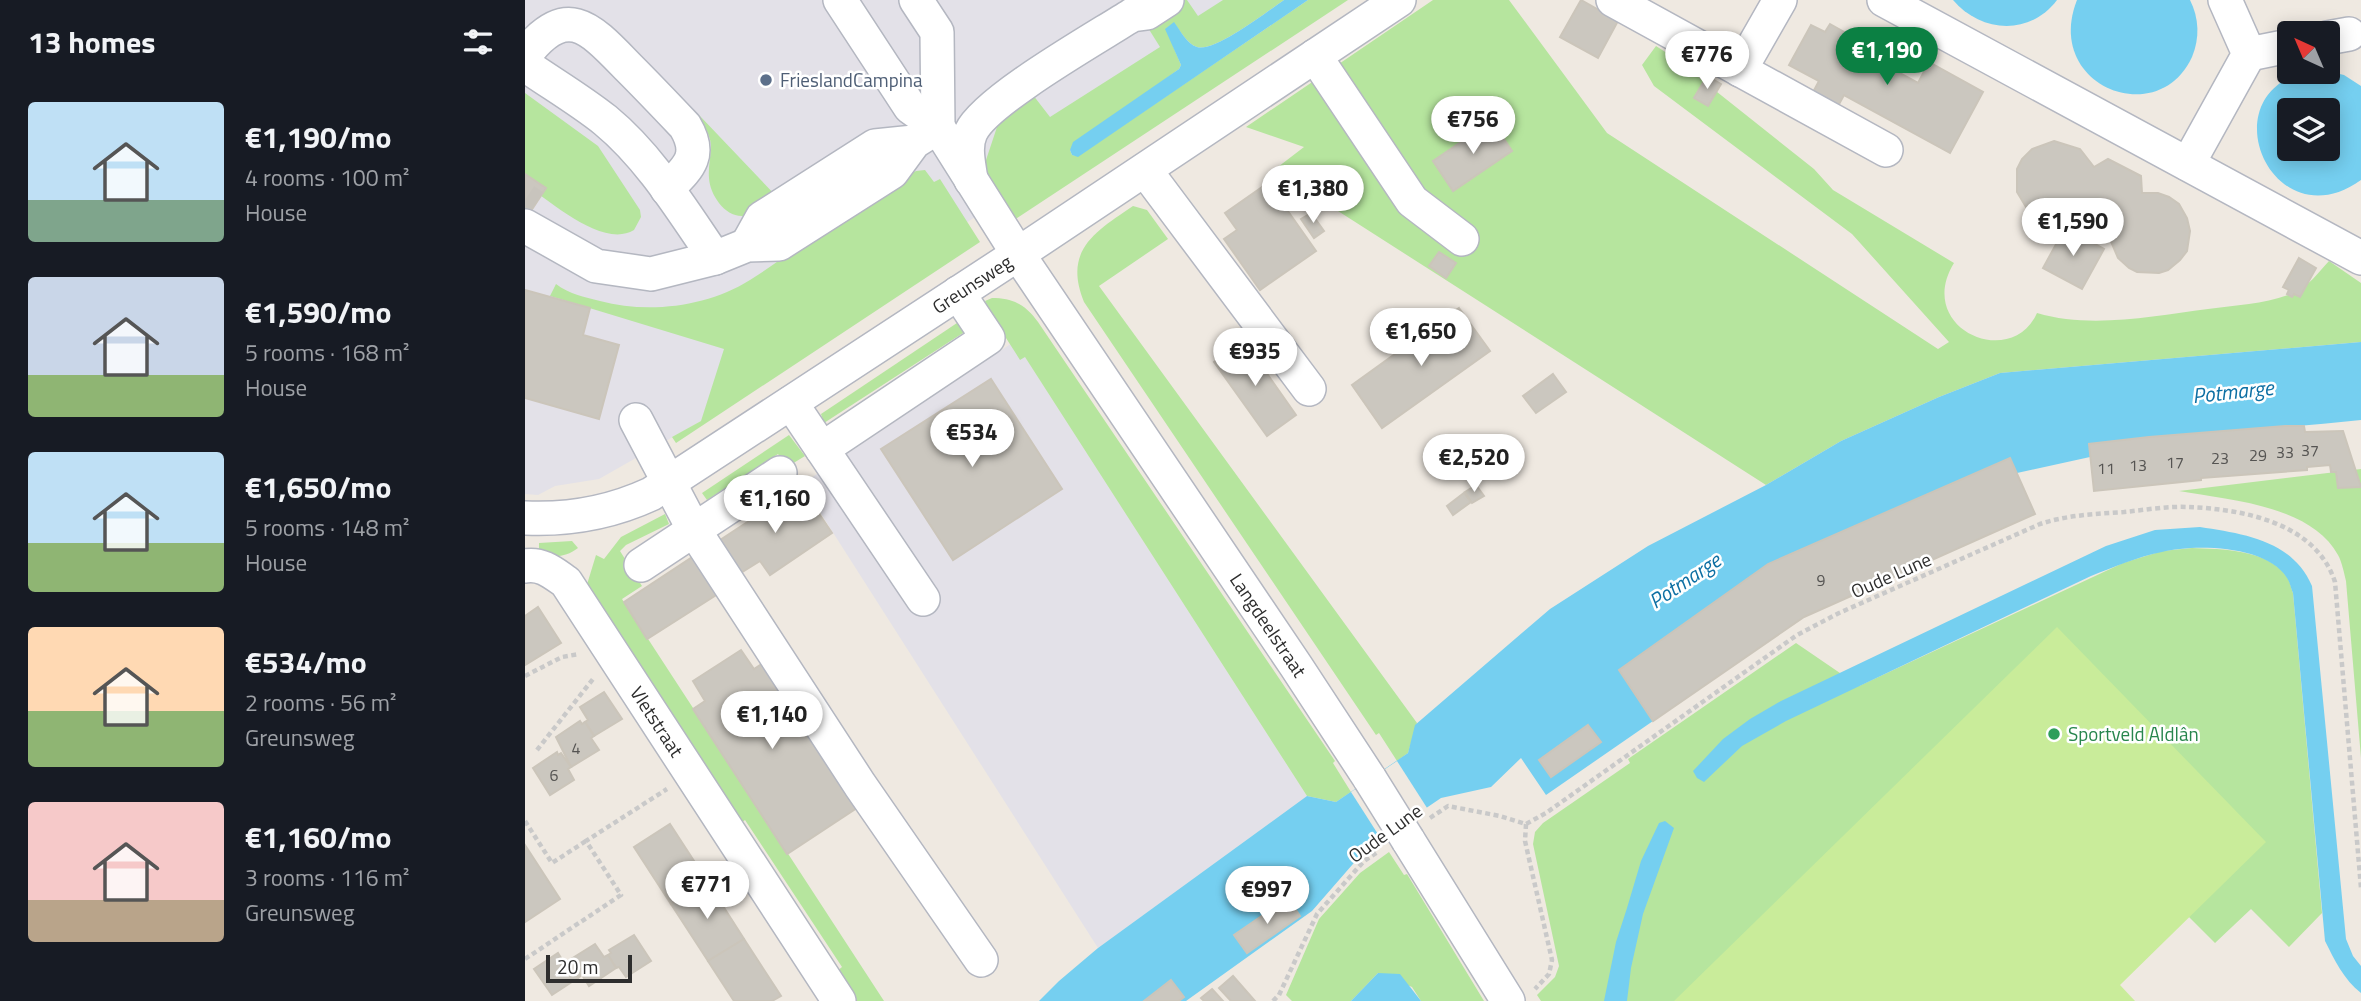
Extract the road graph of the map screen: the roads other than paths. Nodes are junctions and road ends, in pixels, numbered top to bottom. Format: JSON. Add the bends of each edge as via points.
{"nodes":[{"id":1,"x":840,"y":0,"type":"edge"},
{"id":2,"x":865,"y":0,"type":"edge"},
{"id":3,"x":891,"y":0,"type":"edge"},
{"id":4,"x":916,"y":0,"type":"edge"},
{"id":5,"x":1167,"y":0,"type":"edge"},
{"id":6,"x":1399,"y":0,"type":"edge"},
{"id":7,"x":1613,"y":0,"type":"edge"},
{"id":8,"x":1780,"y":0,"type":"edge"},
{"id":9,"x":1884,"y":0,"type":"edge"},
{"id":10,"x":2225,"y":0,"type":"edge"},
{"id":11,"x":1137,"y":7,"type":"edge"},
{"id":12,"x":2277,"y":48,"type":"edge"},
{"id":13,"x":2249,"y":54,"type":"junction"},
{"id":14,"x":525,"y":55,"type":"edge"},
{"id":15,"x":1315,"y":56,"type":"junction"},
{"id":16,"x":525,"y":65,"type":"edge"},
{"id":17,"x":936,"y":69,"type":"junction"},
{"id":18,"x":1739,"y":70,"type":"junction"},
{"id":19,"x":930,"y":127,"type":"junction"},
{"id":20,"x":1886,"y":150,"type":"dead end"},
{"id":21,"x":2188,"y":164,"type":"junction"},
{"id":22,"x":1145,"y":170,"type":"junction"},
{"id":23,"x":971,"y":182,"type":"junction"},
{"id":24,"x":667,"y":189,"type":"junction"},
{"id":25,"x":530,"y":216,"type":"tunnel mouth"},
{"id":26,"x":1462,"y":239,"type":"dead end"},
{"id":27,"x":561,"y":248,"type":"junction"},
{"id":28,"x":525,"y":251,"type":"edge"},
{"id":29,"x":1018,"y":254,"type":"junction"},
{"id":30,"x":715,"y":258,"type":"junction"},
{"id":31,"x":2361,"y":258,"type":"edge"},
{"id":32,"x":958,"y":293,"type":"junction"},
{"id":33,"x":1309,"y":389,"type":"dead end"},
{"id":34,"x":792,"y":403,"type":"junction"},
{"id":35,"x":636,"y":420,"type":"dead end"},
{"id":36,"x":823,"y":449,"type":"junction"},
{"id":37,"x":780,"y":473,"type":"dead end"},
{"id":38,"x":670,"y":482,"type":"junction"},
{"id":39,"x":525,"y":518,"type":"edge"},
{"id":40,"x":694,"y":530,"type":"junction"},
{"id":41,"x":641,"y":565,"type":"dead end"},
{"id":42,"x":525,"y":566,"type":"edge"},
{"id":43,"x":923,"y":598,"type":"dead end"},
{"id":44,"x":981,"y":960,"type":"dead end"},
{"id":45,"x":1519,"y":997,"type":"edge"},
{"id":46,"x":839,"y":1001,"type":"edge"}],
"edges":[{"from":1,"to":19,"type":"street","via":[[910,107]]},
{"from":2,"to":19,"type":"street","name":"Langdeelstraat"},
{"from":3,"to":17,"type":"street"},
{"from":4,"to":17,"type":"street","via":[[937,32]]},
{"from":5,"to":11,"type":"street","via":[[1146,13]]},
{"from":6,"to":15,"type":"street","name":"Greunsweg"},
{"from":7,"to":18,"type":"street"},
{"from":8,"to":18,"type":"street"},
{"from":9,"to":21,"type":"street"},
{"from":10,"to":13,"type":"street"},
{"from":11,"to":23,"type":"street","via":[[994,104],[971,131],[967,152]]},
{"from":12,"to":13,"type":"street"},
{"from":13,"to":21,"type":"street"},
{"from":14,"to":24,"type":"street","via":[[553,26],[574,23],[595,33],[685,126],[693,140],[690,167]]},
{"from":15,"to":22,"type":"street","name":"Greunsweg"},
{"from":15,"to":26,"type":"street","via":[[1412,201]]},
{"from":16,"to":24,"type":"street","via":[[604,120]]},
{"from":17,"to":19,"type":"street"},
{"from":18,"to":20,"type":"street"},
{"from":19,"to":23,"type":"street","name":"Langdeelstraat"},
{"from":19,"to":30,"type":"street","via":[[875,146],[762,218],[747,245]]},
{"from":21,"to":31,"type":"street"},
{"from":22,"to":29,"type":"street","name":"Greunsweg"},
{"from":22,"to":33,"type":"street"},
{"from":23,"to":29,"type":"street","name":"Langdeelstraat"},
{"from":24,"to":30,"type":"street"},
{"from":25,"to":27,"type":"street"},
{"from":27,"to":28,"type":"street","via":[[534,257]]},
{"from":27,"to":30,"type":"street","via":[[596,267],[650,274]]},
{"from":29,"to":32,"type":"street","name":"Greunsweg"},
{"from":29,"to":45,"type":"street","name":"Langdeelstraat","bridge":true},
{"from":32,"to":34,"type":"street","name":"Greunsweg"},
{"from":32,"to":36,"type":"street","via":[[988,338]]},
{"from":34,"to":36,"type":"street"},
{"from":34,"to":38,"type":"street","name":"Greunsweg"},
{"from":35,"to":38,"type":"street"},
{"from":36,"to":43,"type":"street"},
{"from":37,"to":40,"type":"street"},
{"from":38,"to":39,"type":"street","name":"Greunsweg","via":[[618,508]]},
{"from":38,"to":40,"type":"street"},
{"from":40,"to":41,"type":"street"},
{"from":40,"to":44,"type":"street"},
{"from":42,"to":46,"type":"street","name":"Vletstraat","via":[[546,568],[566,582]]}]}
